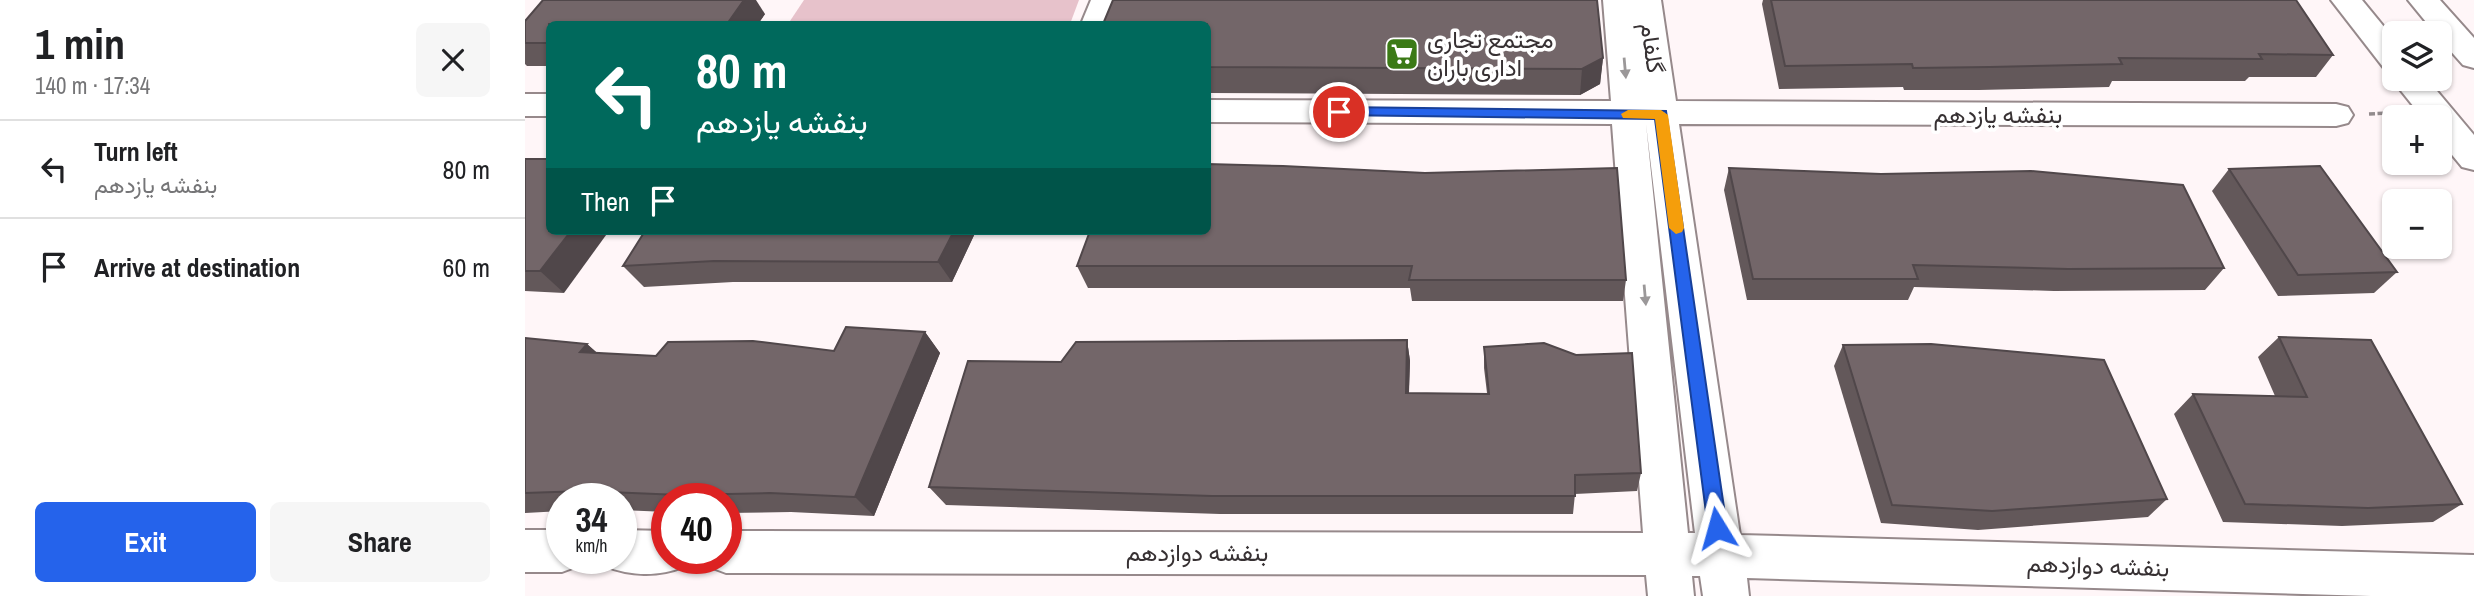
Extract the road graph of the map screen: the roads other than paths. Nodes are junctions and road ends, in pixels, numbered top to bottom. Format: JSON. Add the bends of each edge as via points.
{"nodes":[{"id":1,"x":1106,"y":0,"type":"edge"},
{"id":2,"x":1618,"y":0,"type":"edge"},
{"id":3,"x":1646,"y":0,"type":"edge"},
{"id":4,"x":2346,"y":0,"type":"edge"},
{"id":5,"x":2423,"y":0,"type":"edge"},
{"id":6,"x":1097,"y":21,"type":"edge"},
{"id":7,"x":2382,"y":45,"type":"edge"},
{"id":8,"x":2474,"y":58,"type":"edge"},
{"id":9,"x":2418,"y":91,"type":"edge"},
{"id":10,"x":525,"y":105,"type":"edge"},
{"id":11,"x":546,"y":105,"type":"edge"},
{"id":12,"x":1211,"y":111,"type":"edge"},
{"id":13,"x":1645,"y":115,"type":"junction"},
{"id":14,"x":2336,"y":115,"type":"road end"},
{"id":15,"x":2474,"y":158,"type":"edge"},
{"id":16,"x":525,"y":551,"type":"edge"},
{"id":17,"x":546,"y":551,"type":"edge"},
{"id":18,"x":742,"y":552,"type":"edge"},
{"id":19,"x":1669,"y":575,"type":"edge"},
{"id":20,"x":1724,"y":576,"type":"edge"},
{"id":21,"x":2474,"y":577,"type":"edge"}],
"edges":[{"from":1,"to":6,"type":"street"},
{"from":2,"to":13,"type":"street","name":"گلفام","one_way":true},
{"from":3,"to":13,"type":"street","name":"گلفام"},
{"from":4,"to":7,"type":"street"},
{"from":5,"to":8,"type":"street"},
{"from":9,"to":15,"type":"street"},
{"from":10,"to":11,"type":"street"},
{"from":12,"to":13,"type":"street","name":"بنفشه یازدهم"},
{"from":13,"to":14,"type":"street","name":"بنفشه یازدهم"},
{"from":13,"to":19,"type":"street","name":"گلفام","one_way":true},
{"from":13,"to":20,"type":"street","name":"گلفام"},
{"from":16,"to":17,"type":"street"},
{"from":18,"to":19,"type":"street","name":"بنفشه دوازدهم"},
{"from":19,"to":20,"type":"street","name":"بنفشه دوازدهم"},
{"from":20,"to":21,"type":"street","name":"بنفشه دوازدهم"}]}
